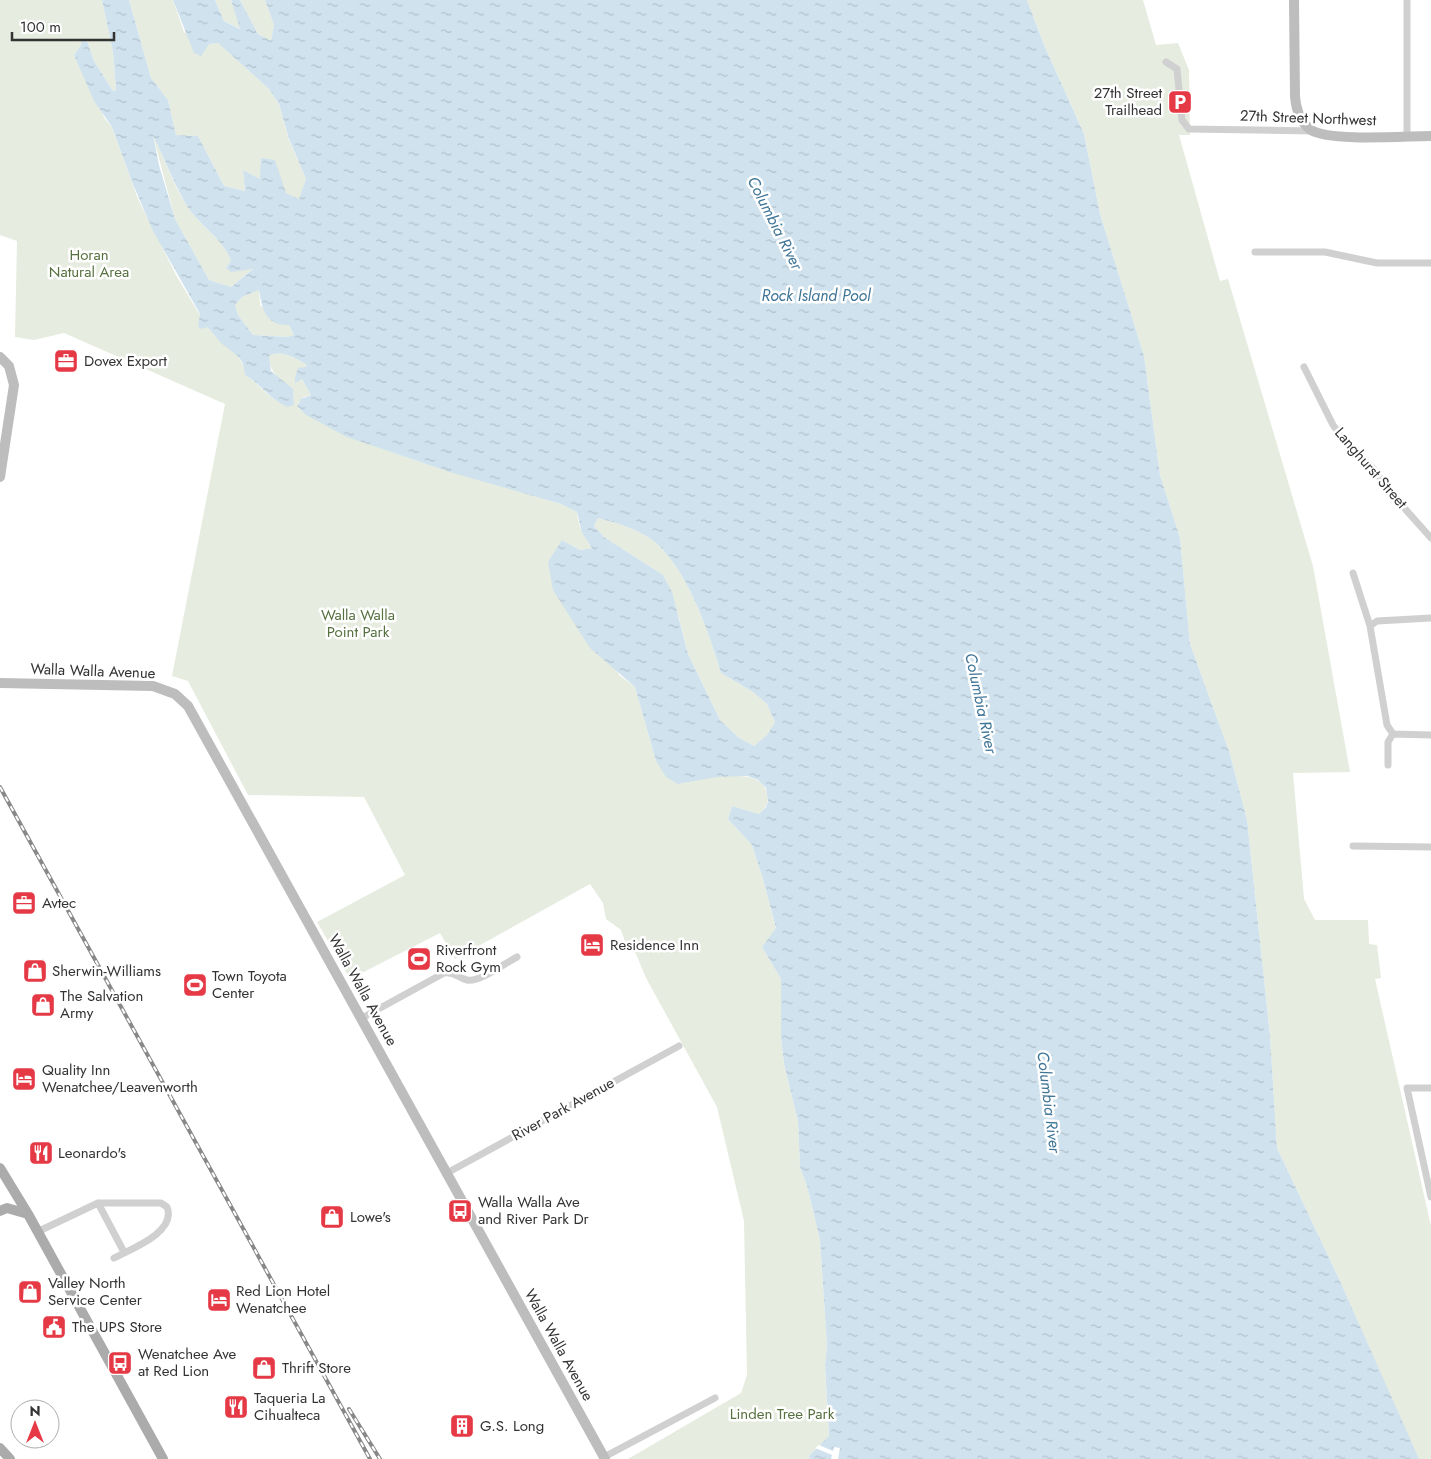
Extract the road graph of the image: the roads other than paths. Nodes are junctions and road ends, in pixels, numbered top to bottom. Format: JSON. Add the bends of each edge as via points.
{"nodes":[{"id":1,"x":1294,"y":0,"type":"edge"},
{"id":2,"x":1408,"y":0,"type":"edge"},
{"id":3,"x":1166,"y":62,"type":"dead end"},
{"id":4,"x":1313,"y":131,"type":"junction"},
{"id":5,"x":1407,"y":136,"type":"junction"},
{"id":6,"x":1431,"y":136,"type":"edge"},
{"id":7,"x":1255,"y":252,"type":"dead end"},
{"id":8,"x":1431,"y":263,"type":"edge"},
{"id":9,"x":0,"y":357,"type":"edge"},
{"id":10,"x":1304,"y":367,"type":"dead end"},
{"id":11,"x":0,"y":477,"type":"edge"},
{"id":12,"x":1431,"y":538,"type":"edge"},
{"id":13,"x":1353,"y":573,"type":"dead end"},
{"id":14,"x":1431,"y":618,"type":"edge"},
{"id":15,"x":1370,"y":626,"type":"junction"},
{"id":16,"x":0,"y":683,"type":"edge"},
{"id":17,"x":1393,"y":734,"type":"junction"},
{"id":18,"x":1431,"y":735,"type":"edge"},
{"id":19,"x":1388,"y":765,"type":"dead end"},
{"id":20,"x":1353,"y":846,"type":"dead end"},
{"id":21,"x":1431,"y":847,"type":"edge"},
{"id":22,"x":517,"y":957,"type":"dead end"},
{"id":23,"x":362,"y":1018,"type":"junction"},
{"id":24,"x":678,"y":1046,"type":"dead end"},
{"id":25,"x":1431,"y":1088,"type":"edge"},
{"id":26,"x":1423,"y":1166,"type":"junction"},
{"id":27,"x":1431,"y":1166,"type":"edge"},
{"id":28,"x":0,"y":1168,"type":"edge"},
{"id":29,"x":447,"y":1173,"type":"junction"},
{"id":30,"x":1431,"y":1196,"type":"edge"},
{"id":31,"x":98,"y":1203,"type":"junction"},
{"id":32,"x":0,"y":1210,"type":"edge"},
{"id":33,"x":28,"y":1214,"type":"junction"},
{"id":34,"x":37,"y":1232,"type":"junction"},
{"id":35,"x":124,"y":1252,"type":"junction"},
{"id":36,"x":114,"y":1258,"type":"dead end"},
{"id":37,"x":715,"y":1398,"type":"dead end"},
{"id":38,"x":0,"y":1448,"type":"edge"},
{"id":39,"x":605,"y":1458,"type":"edge"},
{"id":40,"x":10,"y":1459,"type":"edge"},
{"id":41,"x":163,"y":1459,"type":"edge"}],
"edges":[{"from":1,"to":4,"type":"street","via":[[1296,102],[1300,117]]},
{"from":2,"to":5,"type":"street"},
{"from":3,"to":4,"type":"street","name":"27th Street Northwest","via":[[1177,69],[1182,120],[1194,130]]},
{"from":4,"to":5,"type":"street","name":"27th Street Northwest","via":[[1338,136]]},
{"from":5,"to":6,"type":"street","name":"27th Street Northwest"},
{"from":7,"to":8,"type":"street","via":[[1325,252],[1377,263]]},
{"from":9,"to":11,"type":"street","via":[[9,366],[14,396]]},
{"from":10,"to":12,"type":"street","name":"Langhurst Street","via":[[1333,425]]},
{"from":13,"to":15,"type":"street"},
{"from":14,"to":15,"type":"street","via":[[1377,621]]},
{"from":15,"to":17,"type":"street","via":[[1387,725]]},
{"from":16,"to":23,"type":"street","name":"Walla Walla Avenue","via":[[153,686],[180,698],[194,716]]},
{"from":17,"to":18,"type":"street"},
{"from":17,"to":19,"type":"street","via":[[1388,742]]},
{"from":20,"to":21,"type":"street"},
{"from":22,"to":23,"type":"street","via":[[474,980],[444,973]]},
{"from":23,"to":29,"type":"street","name":"Walla Walla Avenue"},
{"from":24,"to":29,"type":"street","name":"River Park Avenue"},
{"from":25,"to":26,"type":"street","via":[[1407,1088]]},
{"from":26,"to":27,"type":"street"},
{"from":26,"to":30,"type":"street"},
{"from":28,"to":33,"type":"main road"},
{"from":29,"to":39,"type":"street","name":"Walla Walla Avenue"},
{"from":31,"to":34,"type":"street"},
{"from":31,"to":35,"type":"street"},
{"from":31,"to":35,"type":"street","via":[[162,1203],[168,1207],[166,1226]]},
{"from":32,"to":33,"type":"main road","via":[[6,1208]]},
{"from":33,"to":34,"type":"main road"},
{"from":34,"to":41,"type":"main road"},
{"from":35,"to":36,"type":"street"},
{"from":37,"to":39,"type":"street"},
{"from":38,"to":40,"type":"main road"}]}
